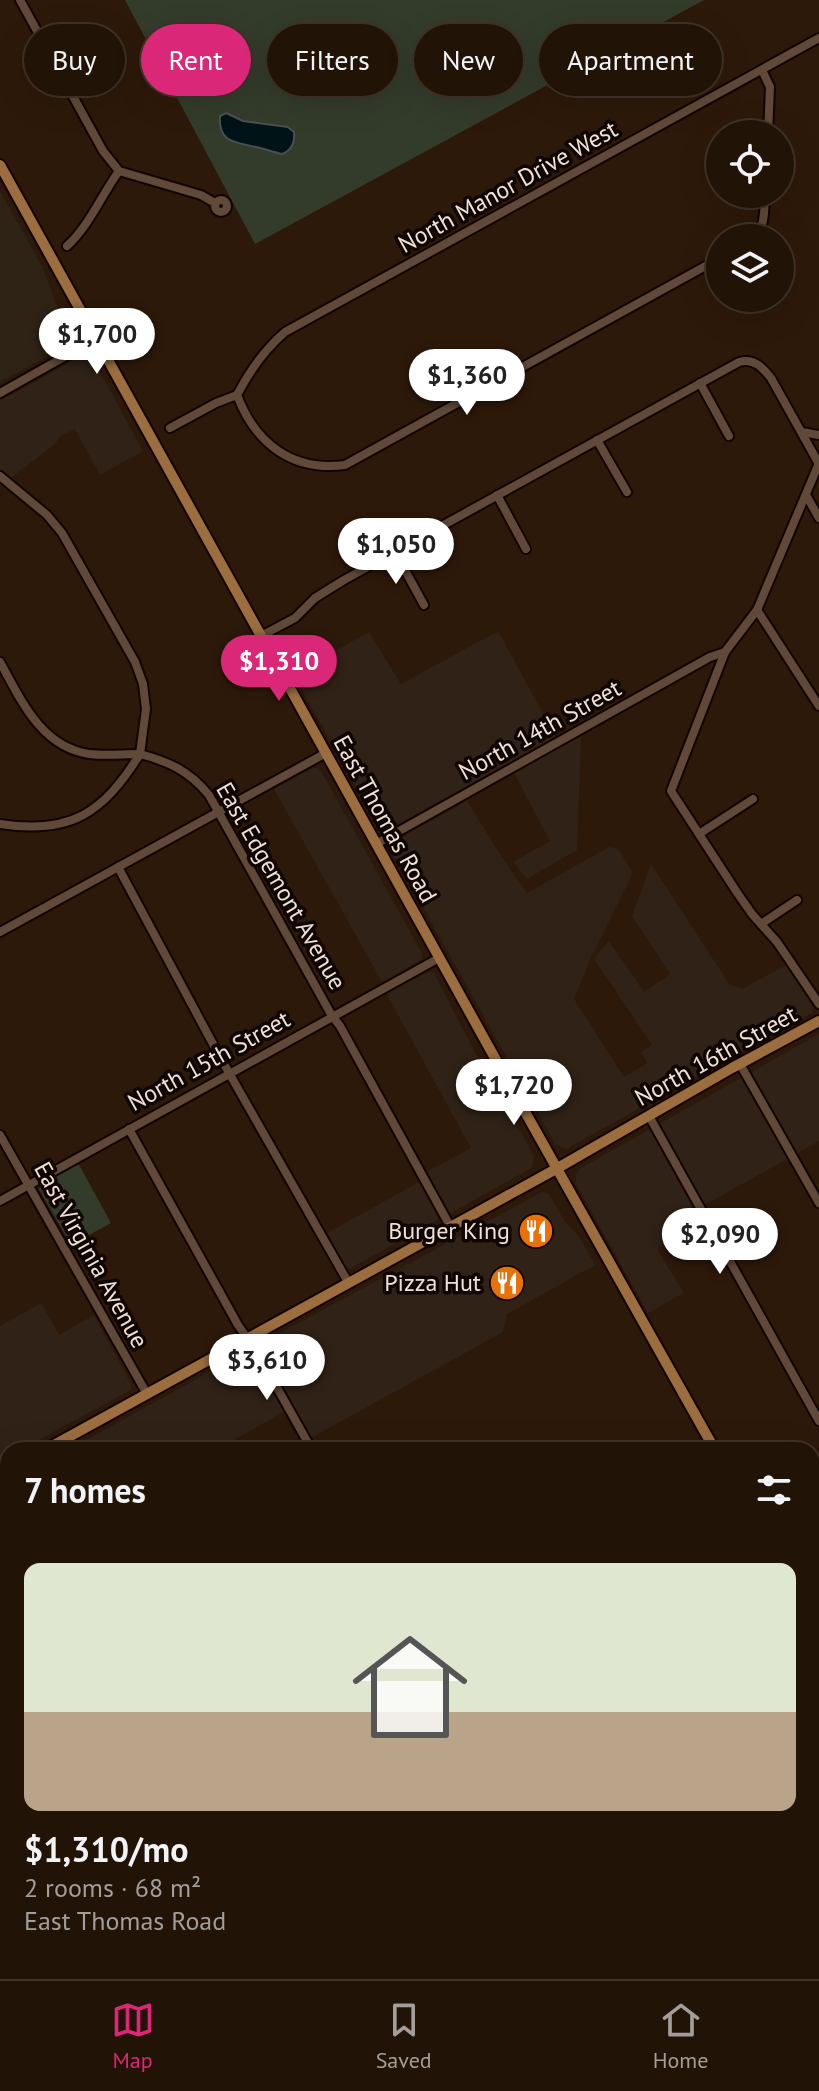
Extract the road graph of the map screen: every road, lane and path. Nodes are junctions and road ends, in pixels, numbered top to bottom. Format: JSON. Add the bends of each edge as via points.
{"nodes":[{"id":1,"x":20,"y":0,"type":"edge"},
{"id":2,"x":819,"y":38,"type":"edge"},
{"id":3,"x":762,"y":70,"type":"junction"},
{"id":4,"x":769,"y":120,"type":"edge"},
{"id":5,"x":0,"y":165,"type":"edge"},
{"id":6,"x":119,"y":171,"type":"junction"},
{"id":7,"x":215,"y":203,"type":"dead end"},
{"id":8,"x":67,"y":246,"type":"dead end"},
{"id":9,"x":706,"y":266,"type":"edge"},
{"id":10,"x":96,"y":339,"type":"junction"},
{"id":11,"x":700,"y":383,"type":"junction"},
{"id":12,"x":0,"y":393,"type":"edge"},
{"id":13,"x":237,"y":395,"type":"junction"},
{"id":14,"x":170,"y":428,"type":"dead end"},
{"id":15,"x":801,"y":432,"type":"junction"},
{"id":16,"x":819,"y":435,"type":"edge"},
{"id":17,"x":729,"y":436,"type":"dead end"},
{"id":18,"x":597,"y":440,"type":"junction"},
{"id":19,"x":819,"y":464,"type":"edge"},
{"id":20,"x":0,"y":476,"type":"edge"},
{"id":21,"x":627,"y":492,"type":"dead end"},
{"id":22,"x":497,"y":495,"type":"junction"},
{"id":23,"x":806,"y":495,"type":"junction"},
{"id":24,"x":819,"y":518,"type":"edge"},
{"id":25,"x":526,"y":549,"type":"dead end"},
{"id":26,"x":395,"y":552,"type":"junction"},
{"id":27,"x":424,"y":605,"type":"dead end"},
{"id":28,"x":757,"y":610,"type":"junction"},
{"id":29,"x":261,"y":636,"type":"junction"},
{"id":30,"x":725,"y":652,"type":"junction"},
{"id":31,"x":0,"y":662,"type":"edge"},
{"id":32,"x":819,"y":706,"type":"edge"},
{"id":33,"x":326,"y":753,"type":"junction"},
{"id":34,"x":140,"y":754,"type":"junction"},
{"id":35,"x":753,"y":799,"type":"dead end"},
{"id":36,"x":219,"y":812,"type":"junction"},
{"id":37,"x":0,"y":824,"type":"edge"},
{"id":38,"x":699,"y":834,"type":"junction"},
{"id":39,"x":376,"y":844,"type":"junction"},
{"id":40,"x":118,"y":867,"type":"junction"},
{"id":41,"x":797,"y":900,"type":"dead end"},
{"id":42,"x":761,"y":924,"type":"junction"},
{"id":43,"x":0,"y":932,"type":"edge"},
{"id":44,"x":439,"y":958,"type":"junction"},
{"id":45,"x":819,"y":1004,"type":"edge"},
{"id":46,"x":332,"y":1016,"type":"junction"},
{"id":47,"x":819,"y":1021,"type":"edge"},
{"id":48,"x":740,"y":1064,"type":"junction"},
{"id":49,"x":231,"y":1073,"type":"junction"},
{"id":50,"x":649,"y":1116,"type":"junction"},
{"id":51,"x":129,"y":1129,"type":"junction"},
{"id":52,"x":0,"y":1135,"type":"edge"},
{"id":53,"x":556,"y":1169,"type":"junction"},
{"id":54,"x":29,"y":1185,"type":"junction"},
{"id":55,"x":0,"y":1201,"type":"edge"},
{"id":56,"x":819,"y":1203,"type":"edge"},
{"id":57,"x":450,"y":1226,"type":"junction"},
{"id":58,"x":348,"y":1282,"type":"junction"},
{"id":59,"x":248,"y":1339,"type":"junction"},
{"id":60,"x":147,"y":1394,"type":"junction"},
{"id":61,"x":819,"y":1421,"type":"edge"},
{"id":62,"x":60,"y":1442,"type":"edge"},
{"id":63,"x":307,"y":1442,"type":"edge"},
{"id":64,"x":710,"y":1442,"type":"edge"}],
"edges":[{"from":1,"to":6,"type":"street"},
{"from":2,"to":3,"type":"street","name":"North Manor Drive West"},
{"from":3,"to":4,"type":"street","via":[[770,87]]},
{"from":3,"to":13,"type":"street","name":"North Manor Drive West","via":[[285,332],[248,373]]},
{"from":5,"to":10,"type":"main road","name":"East Thomas Road"},
{"from":6,"to":7,"type":"street"},
{"from":6,"to":8,"type":"street"},
{"from":9,"to":13,"type":"street","via":[[345,465],[288,458],[252,425]]},
{"from":10,"to":12,"type":"street"},
{"from":10,"to":29,"type":"main road","name":"East Thomas Road"},
{"from":11,"to":15,"type":"street","via":[[753,361],[763,368]]},
{"from":11,"to":17,"type":"street"},
{"from":11,"to":18,"type":"street"},
{"from":13,"to":14,"type":"street"},
{"from":15,"to":16,"type":"street"},
{"from":15,"to":19,"type":"street"},
{"from":18,"to":21,"type":"street"},
{"from":18,"to":22,"type":"street"},
{"from":19,"to":23,"type":"street"},
{"from":20,"to":34,"type":"street","via":[[62,533],[135,662],[146,709]]},
{"from":22,"to":25,"type":"street"},
{"from":22,"to":26,"type":"street"},
{"from":23,"to":24,"type":"street"},
{"from":23,"to":28,"type":"street"},
{"from":26,"to":27,"type":"street"},
{"from":26,"to":29,"type":"street"},
{"from":28,"to":30,"type":"street"},
{"from":28,"to":32,"type":"street"},
{"from":29,"to":33,"type":"main road","name":"East Thomas Road"},
{"from":30,"to":38,"type":"street","via":[[671,791]]},
{"from":30,"to":39,"type":"street","name":"North 14th Street"},
{"from":31,"to":34,"type":"street","via":[[31,716],[56,741],[87,754]]},
{"from":33,"to":36,"type":"street"},
{"from":33,"to":39,"type":"main road","name":"East Thomas Road"},
{"from":34,"to":36,"type":"street","name":"East Edgemont Avenue","via":[[165,761],[197,780]]},
{"from":34,"to":37,"type":"street","via":[[119,785],[81,818],[54,826]]},
{"from":35,"to":38,"type":"street"},
{"from":36,"to":40,"type":"street"},
{"from":36,"to":46,"type":"street","name":"East Edgemont Avenue"},
{"from":38,"to":42,"type":"street"},
{"from":39,"to":44,"type":"main road","name":"East Thomas Road"},
{"from":40,"to":43,"type":"street"},
{"from":40,"to":49,"type":"street"},
{"from":41,"to":42,"type":"street"},
{"from":42,"to":45,"type":"street"},
{"from":44,"to":46,"type":"street","name":"North 15th Street"},
{"from":44,"to":53,"type":"main road","name":"East Thomas Road"},
{"from":46,"to":49,"type":"street","name":"North 15th Street"},
{"from":46,"to":57,"type":"street","name":"East Edgemont Avenue"},
{"from":47,"to":48,"type":"main road","name":"North 16th Street"},
{"from":48,"to":50,"type":"main road","name":"North 16th Street"},
{"from":48,"to":56,"type":"street"},
{"from":49,"to":51,"type":"street","name":"North 15th Street"},
{"from":49,"to":58,"type":"street"},
{"from":50,"to":53,"type":"main road","name":"North 16th Street"},
{"from":50,"to":61,"type":"street"},
{"from":51,"to":54,"type":"street","name":"North 15th Street"},
{"from":51,"to":59,"type":"street"},
{"from":52,"to":54,"type":"street","name":"East Virginia Avenue"},
{"from":53,"to":57,"type":"main road","name":"North 16th Street"},
{"from":53,"to":64,"type":"main road","name":"East Thomas Road"},
{"from":54,"to":55,"type":"street","name":"North 15th Street"},
{"from":54,"to":60,"type":"street","name":"East Virginia Avenue"},
{"from":57,"to":58,"type":"main road","name":"North 16th Street"},
{"from":58,"to":59,"type":"main road","name":"North 16th Street"},
{"from":59,"to":60,"type":"main road","name":"North 16th Street"},
{"from":59,"to":63,"type":"street"},
{"from":60,"to":62,"type":"main road","name":"North 16th Street"}]}
